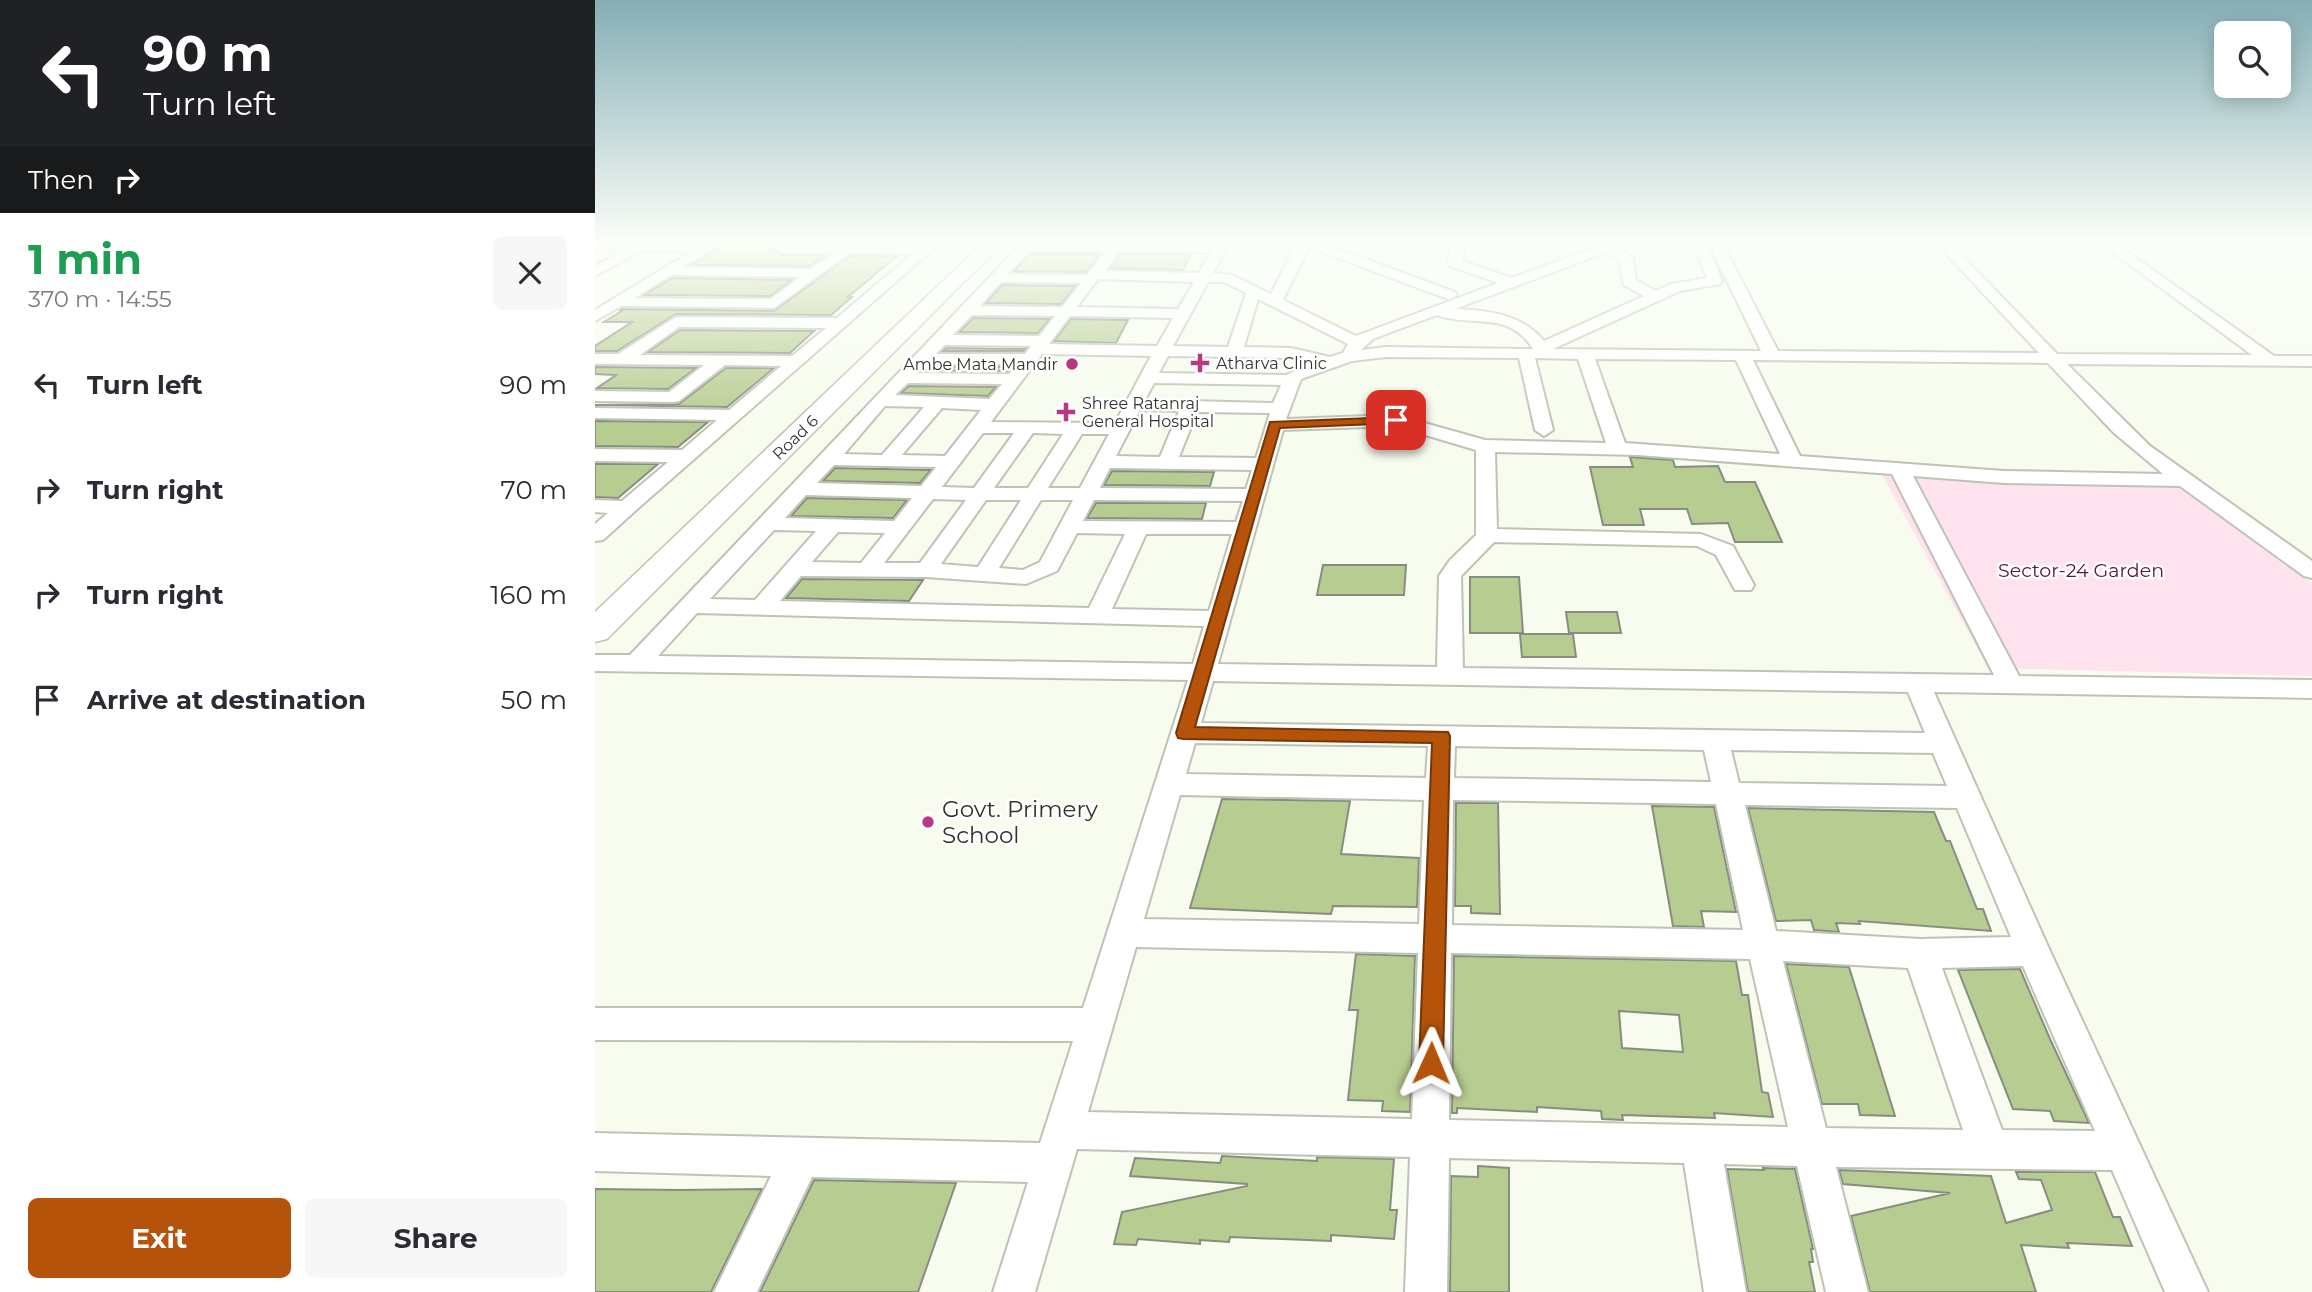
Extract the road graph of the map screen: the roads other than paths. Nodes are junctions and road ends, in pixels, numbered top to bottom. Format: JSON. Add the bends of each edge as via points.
{"nodes":[{"id":1,"x":616,"y":303,"type":"edge"},
{"id":2,"x":704,"y":303,"type":"edge"},
{"id":3,"x":774,"y":303,"type":"edge"},
{"id":4,"x":863,"y":303,"type":"edge"},
{"id":5,"x":915,"y":303,"type":"edge"},
{"id":6,"x":932,"y":303,"type":"edge"},
{"id":7,"x":973,"y":303,"type":"edge"},
{"id":8,"x":1072,"y":303,"type":"edge"},
{"id":9,"x":1126,"y":303,"type":"edge"},
{"id":10,"x":1188,"y":303,"type":"edge"},
{"id":11,"x":1250,"y":303,"type":"edge"},
{"id":12,"x":1280,"y":303,"type":"edge"},
{"id":13,"x":1439,"y":303,"type":"edge"},
{"id":14,"x":1640,"y":303,"type":"edge"},
{"id":15,"x":1746,"y":303,"type":"edge"},
{"id":16,"x":2001,"y":303,"type":"edge"},
{"id":17,"x":2190,"y":303,"type":"edge"},
{"id":18,"x":967,"y":310,"type":"junction"},
{"id":19,"x":1065,"y":312,"type":"junction"},
{"id":20,"x":1119,"y":313,"type":"junction"},
{"id":21,"x":1432,"y":313,"type":"junction"},
{"id":22,"x":595,"y":316,"type":"edge"},
{"id":23,"x":1178,"y":321,"type":"junction"},
{"id":24,"x":676,"y":322,"type":"junction"},
{"id":25,"x":749,"y":323,"type":"junction"},
{"id":26,"x":840,"y":323,"type":"junction"},
{"id":27,"x":940,"y":340,"type":"junction"},
{"id":28,"x":1040,"y":344,"type":"junction"},
{"id":29,"x":1353,"y":349,"type":"junction"},
{"id":30,"x":1162,"y":351,"type":"junction"},
{"id":31,"x":1235,"y":352,"type":"junction"},
{"id":32,"x":1537,"y":352,"type":"junction"},
{"id":33,"x":1585,"y":354,"type":"junction"},
{"id":34,"x":1742,"y":355,"type":"junction"},
{"id":35,"x":1772,"y":356,"type":"junction"},
{"id":36,"x":2053,"y":358,"type":"junction"},
{"id":37,"x":595,"y":359,"type":"edge"},
{"id":38,"x":621,"y":359,"type":"junction"},
{"id":39,"x":923,"y":359,"type":"junction"},
{"id":40,"x":2269,"y":360,"type":"junction"},
{"id":41,"x":720,"y":361,"type":"junction"},
{"id":42,"x":796,"y":361,"type":"junction"},
{"id":43,"x":2312,"y":361,"type":"edge"},
{"id":44,"x":1329,"y":362,"type":"junction"},
{"id":45,"x":1148,"y":377,"type":"junction"},
{"id":46,"x":904,"y":378,"type":"junction"},
{"id":47,"x":1012,"y":379,"type":"junction"},
{"id":48,"x":1292,"y":380,"type":"junction"},
{"id":49,"x":673,"y":397,"type":"junction"},
{"id":50,"x":600,"y":399,"type":"edge"},
{"id":51,"x":880,"y":400,"type":"junction"},
{"id":52,"x":938,"y":402,"type":"junction"},
{"id":53,"x":994,"y":405,"type":"junction"},
{"id":54,"x":1133,"y":405,"type":"junction"},
{"id":55,"x":1190,"y":406,"type":"junction"},
{"id":56,"x":595,"y":413,"type":"edge"},
{"id":57,"x":651,"y":414,"type":"junction"},
{"id":58,"x":734,"y":415,"type":"junction"},
{"id":59,"x":1277,"y":416,"type":"junction"},
{"id":60,"x":977,"y":427,"type":"junction"},
{"id":61,"x":1027,"y":428,"type":"junction"},
{"id":62,"x":1076,"y":428,"type":"junction"},
{"id":63,"x":1121,"y":429,"type":"junction"},
{"id":64,"x":1544,"y":430,"type":"dead end"},
{"id":65,"x":1485,"y":446,"type":"junction"},
{"id":66,"x":1617,"y":448,"type":"junction"},
{"id":67,"x":595,"y":455,"type":"edge"},
{"id":68,"x":686,"y":456,"type":"junction"},
{"id":69,"x":828,"y":460,"type":"junction"},
{"id":70,"x":887,"y":461,"type":"junction"},
{"id":71,"x":950,"y":462,"type":"junction"},
{"id":72,"x":1102,"y":462,"type":"junction"},
{"id":73,"x":1167,"y":463,"type":"junction"},
{"id":74,"x":1793,"y":463,"type":"junction"},
{"id":75,"x":1263,"y":464,"type":"junction"},
{"id":76,"x":1900,"y":470,"type":"junction"},
{"id":77,"x":2183,"y":480,"type":"junction"},
{"id":78,"x":800,"y":489,"type":"junction"},
{"id":79,"x":927,"y":492,"type":"junction"},
{"id":80,"x":1087,"y":493,"type":"junction"},
{"id":81,"x":981,"y":494,"type":"junction"},
{"id":82,"x":1033,"y":495,"type":"junction"},
{"id":83,"x":1253,"y":495,"type":"junction"},
{"id":84,"x":595,"y":506,"type":"edge"},
{"id":85,"x":628,"y":507,"type":"junction"},
{"id":86,"x":768,"y":524,"type":"junction"},
{"id":87,"x":833,"y":525,"type":"junction"},
{"id":88,"x":901,"y":527,"type":"junction"},
{"id":89,"x":1069,"y":527,"type":"junction"},
{"id":90,"x":1139,"y":527,"type":"junction"},
{"id":91,"x":1243,"y":528,"type":"junction"},
{"id":92,"x":595,"y":535,"type":"edge"},
{"id":93,"x":1487,"y":535,"type":"junction"},
{"id":94,"x":794,"y":569,"type":"junction"},
{"id":95,"x":868,"y":569,"type":"junction"},
{"id":96,"x":926,"y":570,"type":"junction"},
{"id":97,"x":2312,"y":571,"type":"edge"},
{"id":98,"x":957,"y":572,"type":"junction"},
{"id":99,"x":984,"y":575,"type":"junction"},
{"id":100,"x":1743,"y":585,"type":"dead end"},
{"id":101,"x":595,"y":605,"type":"edge"},
{"id":102,"x":690,"y":606,"type":"junction"},
{"id":103,"x":762,"y":607,"type":"junction"},
{"id":104,"x":934,"y":612,"type":"junction"},
{"id":105,"x":1097,"y":616,"type":"junction"},
{"id":106,"x":1218,"y":619,"type":"junction"},
{"id":107,"x":595,"y":631,"type":"edge"},
{"id":108,"x":595,"y":663,"type":"edge"},
{"id":109,"x":636,"y":664,"type":"junction"},
{"id":110,"x":1203,"y":672,"type":"junction"},
{"id":111,"x":1450,"y":676,"type":"junction"},
{"id":112,"x":1917,"y":683,"type":"junction"},
{"id":113,"x":2011,"y":684,"type":"junction"},
{"id":114,"x":2312,"y":689,"type":"edge"},
{"id":115,"x":1184,"y":733,"type":"junction"},
{"id":116,"x":1441,"y":736,"type":"junction"},
{"id":117,"x":1715,"y":740,"type":"junction"},
{"id":118,"x":1944,"y":743,"type":"junction"},
{"id":119,"x":1169,"y":784,"type":"junction"},
{"id":120,"x":1439,"y":789,"type":"junction"},
{"id":121,"x":1726,"y":793,"type":"junction"},
{"id":122,"x":1967,"y":797,"type":"junction"},
{"id":123,"x":1124,"y":933,"type":"junction"},
{"id":124,"x":1434,"y":939,"type":"junction"},
{"id":125,"x":1763,"y":945,"type":"junction"},
{"id":126,"x":2033,"y":951,"type":"junction"},
{"id":127,"x":1920,"y":954,"type":"junction"},
{"id":128,"x":595,"y":1024,"type":"edge"},
{"id":129,"x":1095,"y":1025,"type":"junction"},
{"id":130,"x":1429,"y":1138,"type":"junction"},
{"id":131,"x":1702,"y":1144,"type":"junction"},
{"id":132,"x":1058,"y":1147,"type":"junction"},
{"id":133,"x":1812,"y":1147,"type":"junction"},
{"id":134,"x":1989,"y":1148,"type":"junction"},
{"id":135,"x":2123,"y":1150,"type":"junction"},
{"id":136,"x":595,"y":1152,"type":"edge"},
{"id":137,"x":801,"y":1157,"type":"junction"},
{"id":138,"x":735,"y":1292,"type":"edge"},
{"id":139,"x":1014,"y":1292,"type":"edge"},
{"id":140,"x":1426,"y":1292,"type":"edge"},
{"id":141,"x":1725,"y":1292,"type":"edge"},
{"id":142,"x":1847,"y":1292,"type":"edge"},
{"id":143,"x":2187,"y":1292,"type":"edge"}],
"edges":[{"from":1,"to":22,"type":"street"},
{"from":2,"to":24,"type":"street"},
{"from":3,"to":25,"type":"street"},
{"from":4,"to":26,"type":"street"},
{"from":5,"to":101,"type":"street","name":"Road 6"},
{"from":6,"to":107,"type":"street","name":"Road 6"},
{"from":7,"to":18,"type":"street"},
{"from":8,"to":19,"type":"street"},
{"from":9,"to":20,"type":"street"},
{"from":10,"to":23,"type":"street"},
{"from":11,"to":31,"type":"street"},
{"from":12,"to":29,"type":"street"},
{"from":13,"to":21,"type":"street"},
{"from":14,"to":32,"type":"street"},
{"from":15,"to":35,"type":"street"},
{"from":16,"to":36,"type":"street"},
{"from":17,"to":40,"type":"street"},
{"from":18,"to":19,"type":"street"},
{"from":18,"to":27,"type":"street"},
{"from":19,"to":20,"type":"street"},
{"from":19,"to":28,"type":"street"},
{"from":20,"to":23,"type":"street"},
{"from":21,"to":29,"type":"street"},
{"from":21,"to":32,"type":"street","via":[[1490,315],[1532,335]]},
{"from":23,"to":28,"type":"street"},
{"from":23,"to":30,"type":"street"},
{"from":24,"to":25,"type":"street"},
{"from":24,"to":38,"type":"street"},
{"from":25,"to":26,"type":"street"},
{"from":26,"to":42,"type":"street"},
{"from":27,"to":28,"type":"street"},
{"from":27,"to":39,"type":"street"},
{"from":28,"to":30,"type":"street"},
{"from":28,"to":39,"type":"street"},
{"from":28,"to":47,"type":"street"},
{"from":29,"to":32,"type":"street"},
{"from":29,"to":44,"type":"street"},
{"from":30,"to":31,"type":"street"},
{"from":30,"to":45,"type":"street"},
{"from":31,"to":44,"type":"street","via":[[1291,353]]},
{"from":32,"to":33,"type":"street"},
{"from":32,"to":64,"type":"street"},
{"from":33,"to":34,"type":"street"},
{"from":33,"to":66,"type":"street"},
{"from":34,"to":35,"type":"street"},
{"from":34,"to":74,"type":"street"},
{"from":35,"to":36,"type":"street"},
{"from":36,"to":40,"type":"street"},
{"from":36,"to":77,"type":"street","via":[[2119,428]]},
{"from":37,"to":38,"type":"street"},
{"from":38,"to":41,"type":"street"},
{"from":39,"to":46,"type":"street"},
{"from":40,"to":43,"type":"street"},
{"from":41,"to":42,"type":"street"},
{"from":41,"to":49,"type":"street"},
{"from":42,"to":58,"type":"street"},
{"from":44,"to":48,"type":"street"},
{"from":45,"to":48,"type":"street"},
{"from":45,"to":54,"type":"street"},
{"from":46,"to":47,"type":"street"},
{"from":46,"to":51,"type":"street"},
{"from":47,"to":53,"type":"street"},
{"from":48,"to":59,"type":"street"},
{"from":49,"to":50,"type":"street"},
{"from":49,"to":57,"type":"street"},
{"from":51,"to":52,"type":"street"},
{"from":51,"to":69,"type":"street"},
{"from":52,"to":53,"type":"street"},
{"from":52,"to":70,"type":"street"},
{"from":53,"to":60,"type":"street"},
{"from":54,"to":55,"type":"street"},
{"from":54,"to":63,"type":"street"},
{"from":55,"to":59,"type":"street"},
{"from":55,"to":73,"type":"street"},
{"from":56,"to":57,"type":"street"},
{"from":57,"to":58,"type":"street"},
{"from":58,"to":68,"type":"street"},
{"from":59,"to":65,"type":"street","via":[[1396,420]]},
{"from":59,"to":75,"type":"street"},
{"from":60,"to":61,"type":"street"},
{"from":60,"to":71,"type":"street"},
{"from":61,"to":62,"type":"street"},
{"from":61,"to":81,"type":"street"},
{"from":62,"to":63,"type":"street"},
{"from":62,"to":82,"type":"street"},
{"from":63,"to":72,"type":"street"},
{"from":65,"to":66,"type":"street"},
{"from":65,"to":93,"type":"street"},
{"from":66,"to":74,"type":"street"},
{"from":67,"to":68,"type":"street"},
{"from":68,"to":85,"type":"street"},
{"from":69,"to":70,"type":"street"},
{"from":69,"to":78,"type":"street"},
{"from":70,"to":71,"type":"street"},
{"from":71,"to":79,"type":"street"},
{"from":72,"to":73,"type":"street"},
{"from":72,"to":80,"type":"street"},
{"from":73,"to":75,"type":"street"},
{"from":74,"to":76,"type":"street"},
{"from":75,"to":83,"type":"street"},
{"from":76,"to":77,"type":"street"},
{"from":76,"to":113,"type":"street"},
{"from":77,"to":97,"type":"street"},
{"from":78,"to":79,"type":"street"},
{"from":78,"to":86,"type":"street"},
{"from":79,"to":81,"type":"street"},
{"from":79,"to":88,"type":"street"},
{"from":80,"to":82,"type":"street"},
{"from":80,"to":83,"type":"street"},
{"from":80,"to":89,"type":"street"},
{"from":81,"to":82,"type":"street"},
{"from":81,"to":96,"type":"street"},
{"from":82,"to":99,"type":"street"},
{"from":83,"to":91,"type":"street"},
{"from":84,"to":85,"type":"street"},
{"from":85,"to":92,"type":"street"},
{"from":86,"to":87,"type":"street"},
{"from":86,"to":102,"type":"street"},
{"from":87,"to":88,"type":"street"},
{"from":87,"to":94,"type":"street"},
{"from":88,"to":95,"type":"street"},
{"from":89,"to":90,"type":"street"},
{"from":89,"to":99,"type":"street","via":[[1049,566],[1038,573],[1026,577]]},
{"from":90,"to":91,"type":"street"},
{"from":90,"to":105,"type":"street"},
{"from":91,"to":106,"type":"street"},
{"from":93,"to":100,"type":"street","via":[[1701,540],[1725,551]]},
{"from":93,"to":111,"type":"street","via":[[1450,576]]},
{"from":94,"to":95,"type":"street"},
{"from":94,"to":103,"type":"street"},
{"from":95,"to":96,"type":"street"},
{"from":96,"to":98,"type":"street"},
{"from":98,"to":99,"type":"street"},
{"from":98,"to":104,"type":"street"},
{"from":102,"to":103,"type":"street"},
{"from":102,"to":109,"type":"street"},
{"from":103,"to":104,"type":"street"},
{"from":104,"to":105,"type":"street"},
{"from":105,"to":106,"type":"street"},
{"from":106,"to":110,"type":"street"},
{"from":108,"to":109,"type":"street"},
{"from":109,"to":110,"type":"street"},
{"from":110,"to":111,"type":"street"},
{"from":110,"to":115,"type":"street"},
{"from":111,"to":112,"type":"street"},
{"from":112,"to":113,"type":"street"},
{"from":112,"to":118,"type":"street"},
{"from":113,"to":114,"type":"street"},
{"from":115,"to":116,"type":"street"},
{"from":115,"to":119,"type":"street"},
{"from":116,"to":117,"type":"street"},
{"from":116,"to":120,"type":"street"},
{"from":117,"to":118,"type":"street"},
{"from":117,"to":121,"type":"street"},
{"from":118,"to":122,"type":"street"},
{"from":119,"to":120,"type":"street"},
{"from":119,"to":123,"type":"street"},
{"from":120,"to":121,"type":"street"},
{"from":120,"to":124,"type":"street"},
{"from":121,"to":122,"type":"street"},
{"from":121,"to":125,"type":"street"},
{"from":122,"to":126,"type":"street"},
{"from":123,"to":124,"type":"street"},
{"from":123,"to":129,"type":"street"},
{"from":124,"to":125,"type":"street"},
{"from":124,"to":130,"type":"street"},
{"from":125,"to":127,"type":"street"},
{"from":125,"to":133,"type":"street"},
{"from":126,"to":127,"type":"street"},
{"from":126,"to":135,"type":"street"},
{"from":127,"to":134,"type":"street"},
{"from":128,"to":129,"type":"street"},
{"from":129,"to":132,"type":"street"},
{"from":130,"to":131,"type":"street"},
{"from":130,"to":132,"type":"street"},
{"from":130,"to":140,"type":"street"},
{"from":131,"to":133,"type":"street"},
{"from":131,"to":141,"type":"street"},
{"from":132,"to":137,"type":"street"},
{"from":132,"to":139,"type":"street"},
{"from":133,"to":134,"type":"street"},
{"from":133,"to":142,"type":"street"},
{"from":134,"to":135,"type":"street"},
{"from":135,"to":143,"type":"street"},
{"from":136,"to":137,"type":"street"},
{"from":137,"to":138,"type":"street"}]}
